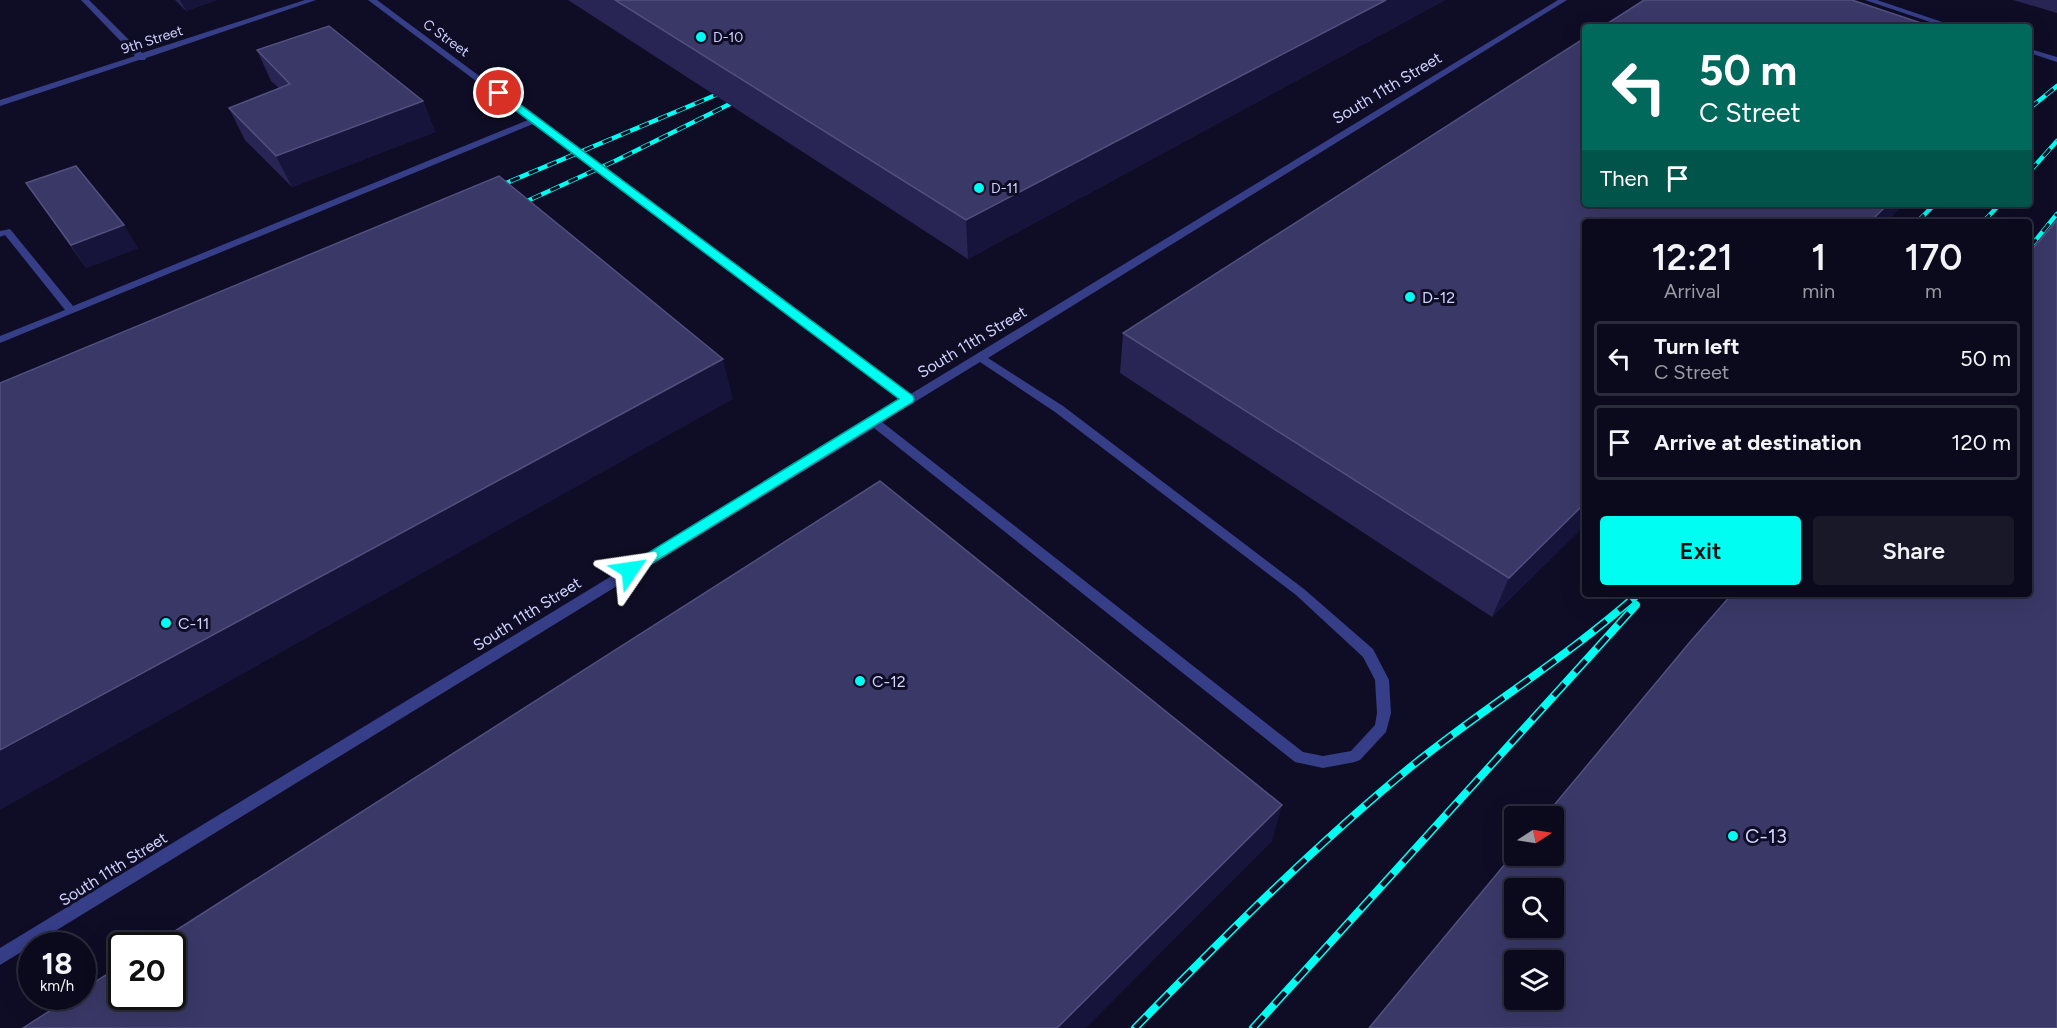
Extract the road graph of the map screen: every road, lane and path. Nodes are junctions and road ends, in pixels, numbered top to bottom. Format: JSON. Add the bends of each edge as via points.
{"nodes":[{"id":1,"x":85,"y":0,"type":"edge"},
{"id":2,"x":312,"y":0,"type":"edge"},
{"id":3,"x":372,"y":0,"type":"edge"},
{"id":4,"x":1563,"y":0,"type":"edge"},
{"id":5,"x":1869,"y":0,"type":"edge"},
{"id":6,"x":1944,"y":24,"type":"edge"},
{"id":7,"x":2032,"y":52,"type":"edge"},
{"id":8,"x":142,"y":58,"type":"junction"},
{"id":9,"x":2057,"y":60,"type":"edge"},
{"id":10,"x":0,"y":103,"type":"edge"},
{"id":11,"x":535,"y":120,"type":"junction"},
{"id":12,"x":0,"y":234,"type":"edge"},
{"id":13,"x":71,"y":311,"type":"junction"},
{"id":14,"x":0,"y":340,"type":"edge"},
{"id":15,"x":979,"y":357,"type":"junction"},
{"id":16,"x":908,"y":399,"type":"junction"},
{"id":17,"x":873,"y":421,"type":"junction"},
{"id":18,"x":0,"y":957,"type":"edge"}],
"edges":[{"from":1,"to":8,"type":"lane"},
{"from":2,"to":8,"type":"lane","name":"9th Street"},
{"from":3,"to":11,"type":"lane","name":"C Street"},
{"from":4,"to":15,"type":"lane","name":"South 11th Street"},
{"from":5,"to":6,"type":"lane"},
{"from":7,"to":9,"type":"lane"},
{"from":8,"to":10,"type":"lane","name":"9th Street"},
{"from":11,"to":13,"type":"lane"},
{"from":11,"to":16,"type":"lane","name":"C Street"},
{"from":12,"to":13,"type":"lane","via":[[7,231]]},
{"from":13,"to":14,"type":"lane"},
{"from":15,"to":16,"type":"lane","name":"South 11th Street"},
{"from":15,"to":17,"type":"lane","via":[[1059,409],[1300,592],[1368,652],[1382,680],[1384,713],[1381,728],[1355,756],[1323,762],[1300,758]]},
{"from":16,"to":17,"type":"lane","name":"South 11th Street"},
{"from":17,"to":18,"type":"lane","name":"South 11th Street"}]}
